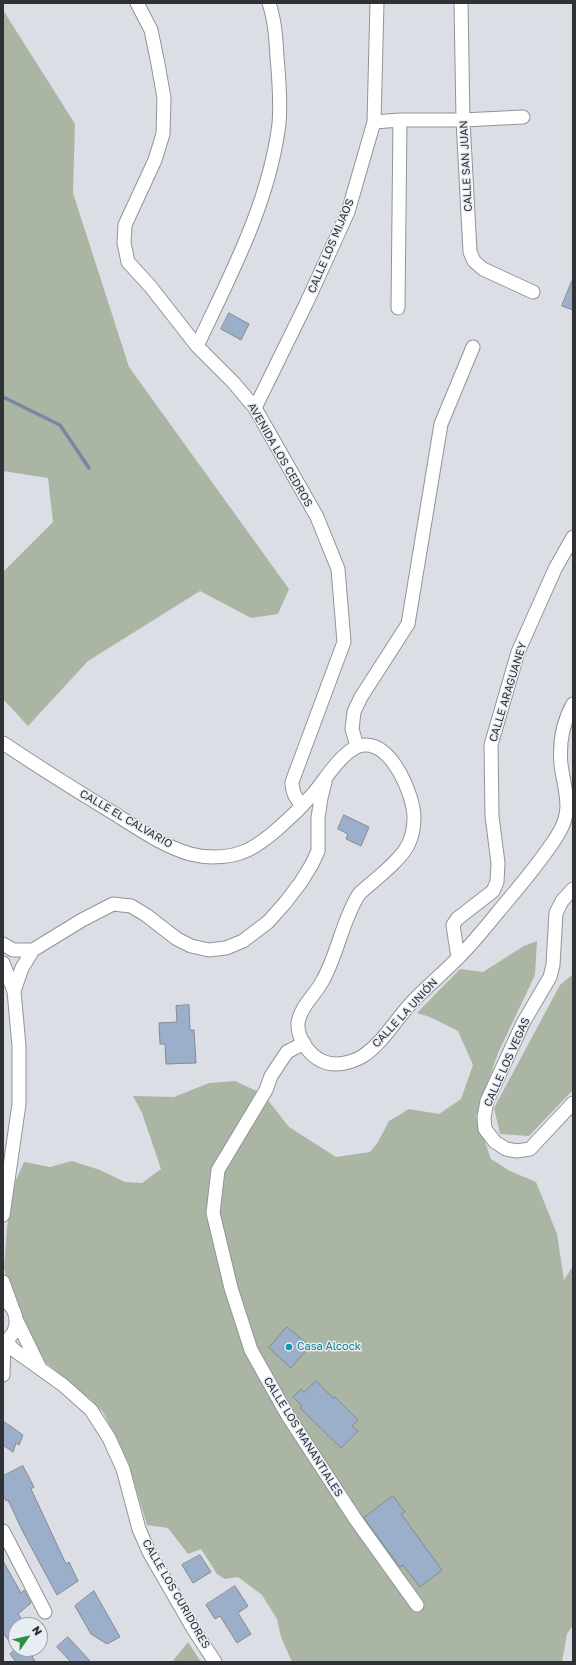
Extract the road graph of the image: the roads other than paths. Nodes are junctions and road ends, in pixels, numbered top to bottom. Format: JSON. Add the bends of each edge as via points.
{"nodes":[{"id":1,"x":137,"y":3,"type":"edge"},
{"id":2,"x":269,"y":3,"type":"edge"},
{"id":3,"x":377,"y":3,"type":"edge"},
{"id":4,"x":461,"y":3,"type":"edge"},
{"id":5,"x":523,"y":117,"type":"dead end"},
{"id":6,"x":400,"y":120,"type":"junction"},
{"id":7,"x":463,"y":120,"type":"junction"},
{"id":8,"x":374,"y":122,"type":"junction"},
{"id":9,"x":533,"y":292,"type":"dead end"},
{"id":10,"x":398,"y":308,"type":"dead end"},
{"id":11,"x":197,"y":346,"type":"junction"},
{"id":12,"x":473,"y":347,"type":"dead end"},
{"id":13,"x":255,"y":408,"type":"junction"},
{"id":14,"x":573,"y":537,"type":"edge"},
{"id":15,"x":573,"y":704,"type":"edge"},
{"id":16,"x":3,"y":743,"type":"edge"},
{"id":17,"x":357,"y":746,"type":"junction"},
{"id":18,"x":327,"y":777,"type":"junction"},
{"id":19,"x":302,"y":806,"type":"junction"},
{"id":20,"x":318,"y":818,"type":"junction"},
{"id":21,"x":573,"y":889,"type":"edge"},
{"id":22,"x":3,"y":944,"type":"edge"},
{"id":23,"x":33,"y":950,"type":"junction"},
{"id":24,"x":458,"y":958,"type":"junction"},
{"id":25,"x":3,"y":963,"type":"edge"},
{"id":26,"x":14,"y":991,"type":"junction"},
{"id":27,"x":304,"y":1043,"type":"junction"},
{"id":28,"x":573,"y":1103,"type":"edge"},
{"id":29,"x":3,"y":1215,"type":"edge"},
{"id":30,"x":3,"y":1282,"type":"edge"},
{"id":31,"x":7,"y":1303,"type":"edge"},
{"id":32,"x":17,"y":1321,"type":"junction"},
{"id":33,"x":4,"y":1341,"type":"edge"},
{"id":34,"x":40,"y":1368,"type":"junction"},
{"id":35,"x":3,"y":1376,"type":"edge"},
{"id":36,"x":3,"y":1531,"type":"edge"},
{"id":37,"x":417,"y":1605,"type":"dead end"},
{"id":38,"x":45,"y":1612,"type":"dead end"},
{"id":39,"x":215,"y":1662,"type":"edge"}],
"edges":[{"from":1,"to":11,"type":"street","name":"AVENIDA LOS CEDROS","via":[[151,30],[158,64],[164,98],[163,134],[155,160],[125,225],[124,244],[128,262]]},
{"from":2,"to":11,"type":"street","via":[[274,18],[279,76],[279,122],[271,167],[248,237]]},
{"from":3,"to":8,"type":"street","name":"CALLE LOS MIJAOS"},
{"from":4,"to":7,"type":"street","name":"CALLE SAN JUAN"},
{"from":5,"to":7,"type":"street"},
{"from":6,"to":7,"type":"street"},
{"from":6,"to":8,"type":"street"},
{"from":6,"to":10,"type":"street"},
{"from":7,"to":9,"type":"street","name":"CALLE SAN JUAN","via":[[470,252],[474,261],[483,269]]},
{"from":8,"to":13,"type":"street","name":"CALLE LOS MIJAOS","via":[[348,212]]},
{"from":11,"to":13,"type":"street","name":"AVENIDA LOS CEDROS"},
{"from":12,"to":17,"type":"street","via":[[441,424],[408,624],[354,712],[352,729]]},
{"from":13,"to":19,"type":"street","name":"AVENIDA LOS CEDROS","via":[[317,517],[338,569],[344,642],[335,650],[292,782],[294,796]]},
{"from":14,"to":24,"type":"street","name":"CALLE ARAGUANEY","via":[[555,569],[518,652],[491,746],[492,816],[498,863],[497,882],[493,891],[453,925]]},
{"from":15,"to":24,"type":"street","name":"CALLE LA UNIÓN","via":[[563,729],[561,744],[561,764],[568,800],[564,824],[525,879]]},
{"from":16,"to":19,"type":"street","name":"CALLE EL CALVARIO","via":[[148,835],[177,849],[200,856],[230,856],[251,849]]},
{"from":17,"to":18,"type":"street","via":[[344,756]]},
{"from":17,"to":27,"type":"street","name":"CALLE LA UNIÓN","via":[[372,745],[378,748],[396,766],[410,796],[414,824],[411,839],[403,852],[359,894],[353,905],[332,963],[300,1017],[299,1034]]},
{"from":18,"to":19,"type":"street","name":"CALLE EL CALVARIO"},
{"from":18,"to":20,"type":"street"},
{"from":19,"to":20,"type":"street","via":[[308,806]]},
{"from":20,"to":23,"type":"street","via":[[318,851],[301,882],[268,922],[243,941],[226,948],[209,950],[191,946],[131,906],[114,904]]},
{"from":21,"to":28,"type":"street","name":"CALLE LOS VEGAS","via":[[562,901],[556,913],[550,977],[523,1024],[487,1102],[485,1129],[495,1142],[506,1149],[530,1149]]},
{"from":22,"to":23,"type":"street","via":[[13,950]]},
{"from":23,"to":26,"type":"street","via":[[22,968]]},
{"from":24,"to":27,"type":"street","name":"CALLE LA UNIÓN","via":[[414,1000],[381,1040],[362,1057],[343,1063],[326,1063],[317,1058]]},
{"from":25,"to":26,"type":"street"},
{"from":26,"to":29,"type":"street","via":[[20,1046],[19,1104]]},
{"from":27,"to":37,"type":"street","name":"CALLE LOS MANANTIALES","via":[[288,1052],[271,1076],[266,1090],[218,1170],[212,1213],[231,1288],[251,1350],[288,1416],[329,1480]]},
{"from":30,"to":31,"type":"street"},
{"from":31,"to":32,"type":"street","via":[[16,1313]]},
{"from":32,"to":33,"type":"street","via":[[12,1336]]},
{"from":32,"to":34,"type":"street"},
{"from":33,"to":34,"type":"street","name":"CALLE LOS CURIDORES"},
{"from":33,"to":35,"type":"street"},
{"from":34,"to":39,"type":"street","name":"CALLE LOS CURIDORES","via":[[91,1410],[109,1438],[123,1469],[139,1528],[149,1552]]},
{"from":36,"to":38,"type":"street"}]}
